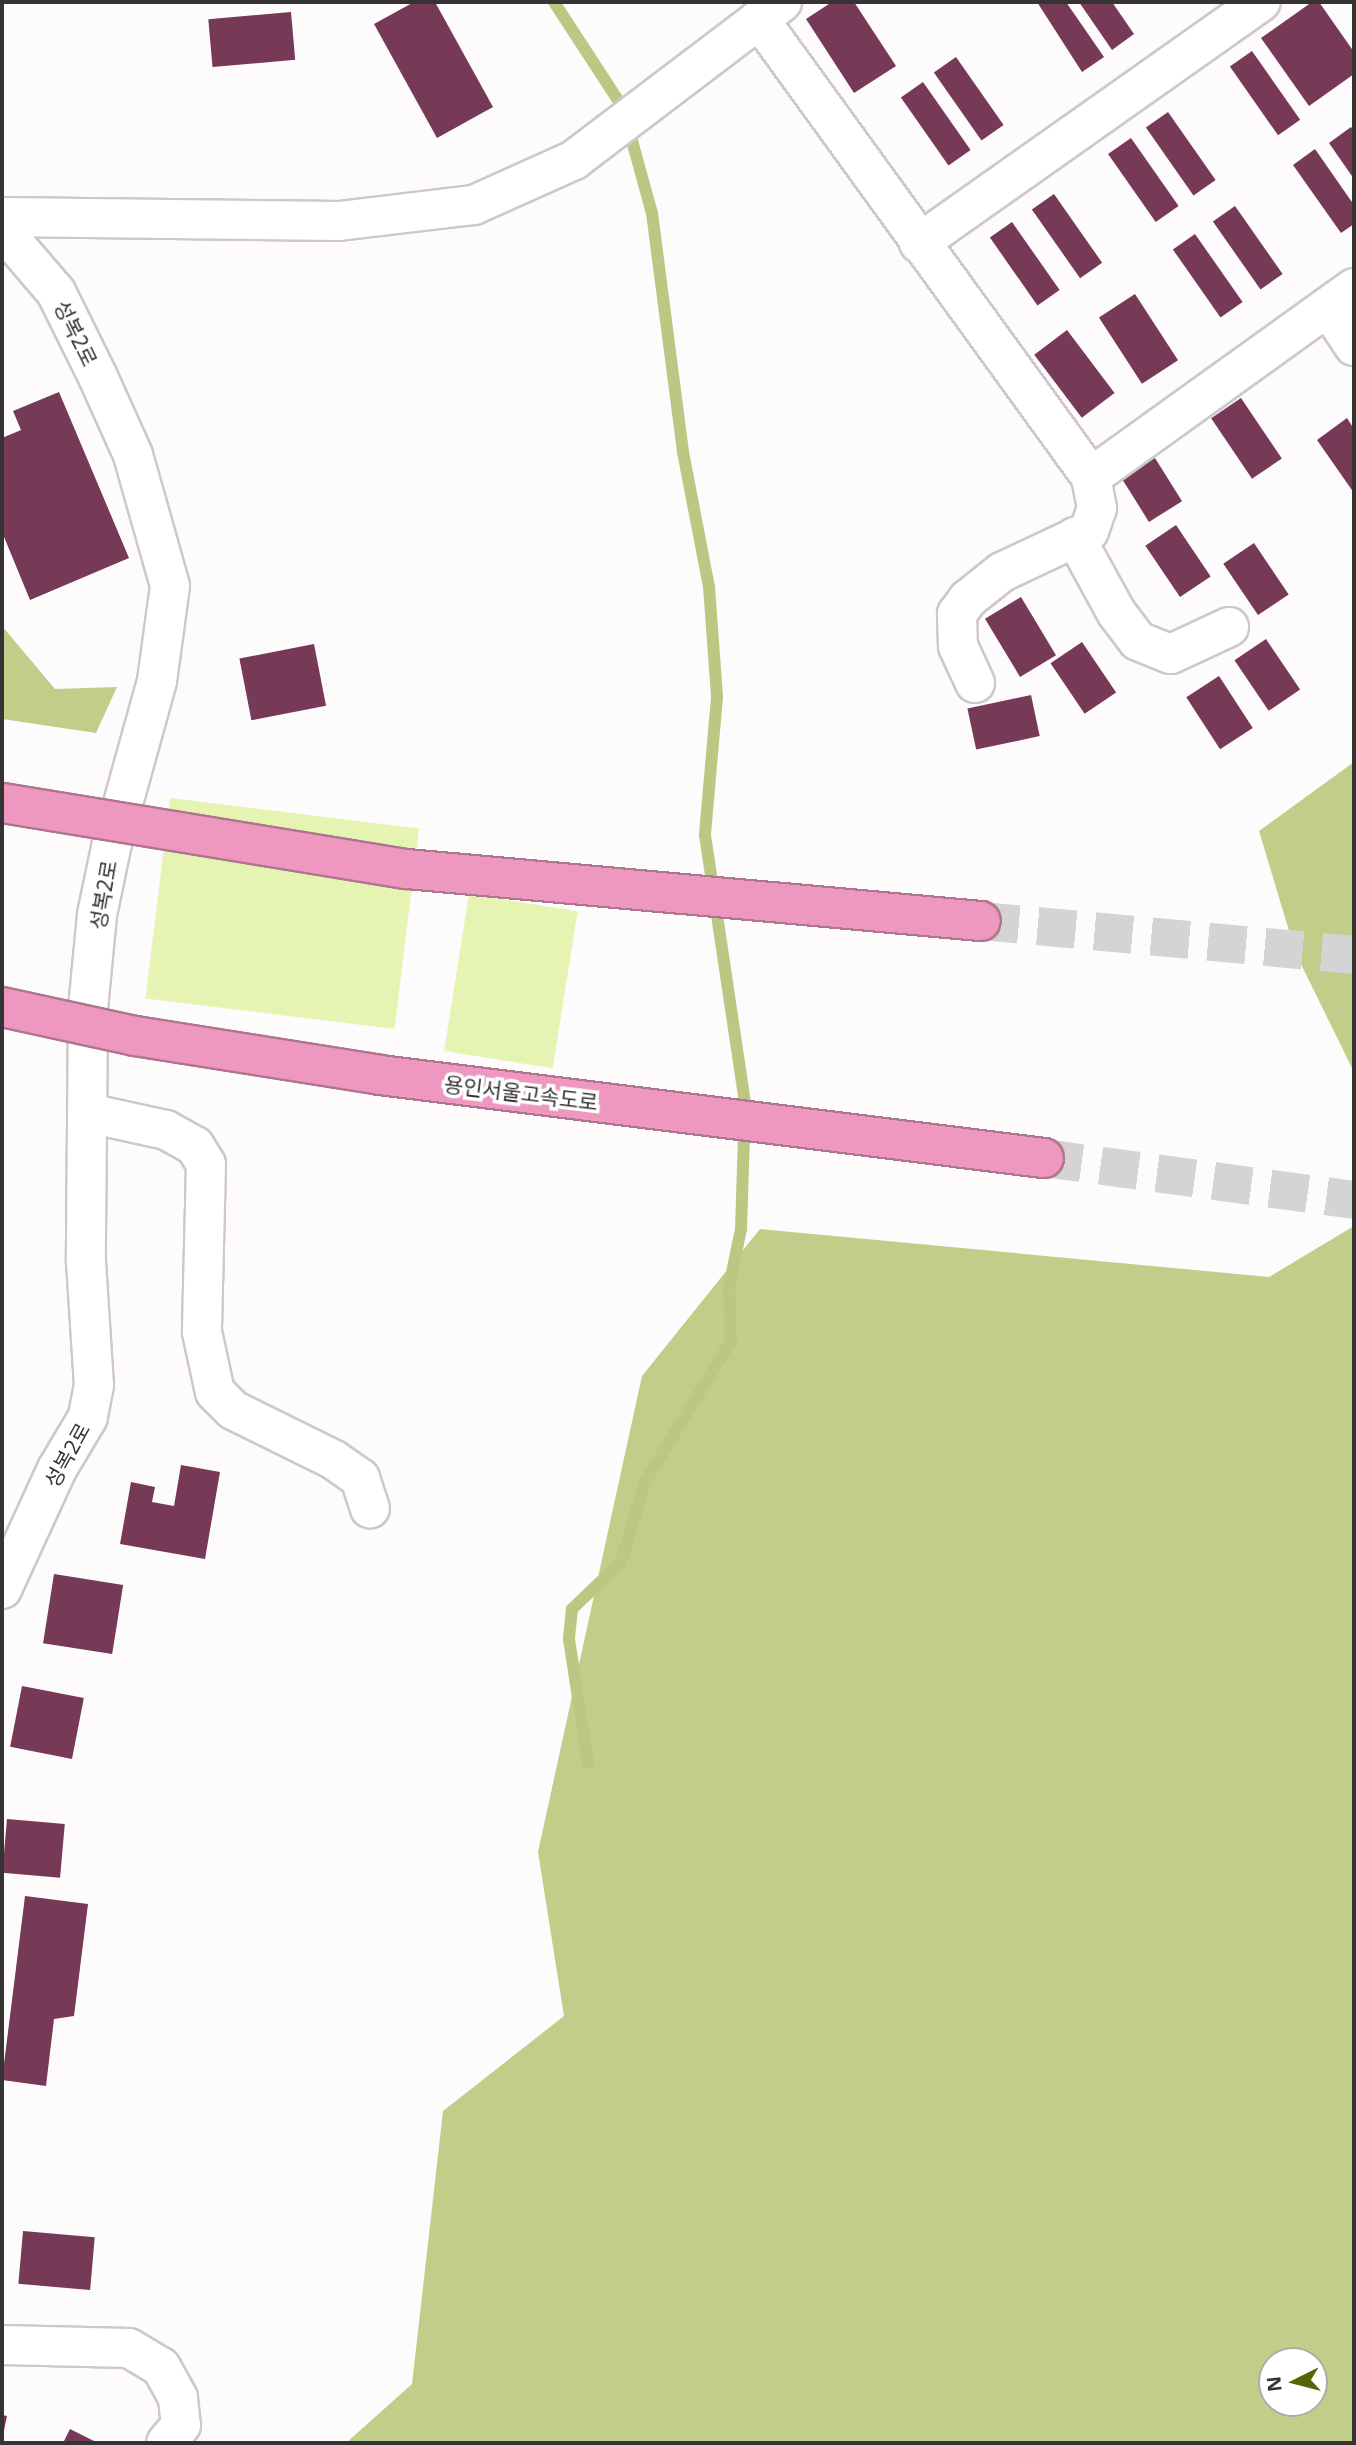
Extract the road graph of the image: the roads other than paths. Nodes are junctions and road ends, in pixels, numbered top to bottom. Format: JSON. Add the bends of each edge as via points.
{"nodes":[{"id":1,"x":1261,"y":2,"type":"edge"},
{"id":2,"x":771,"y":10,"type":"edge"},
{"id":3,"x":2,"y":217,"type":"edge"},
{"id":4,"x":2,"y":229,"type":"edge"},
{"id":5,"x":919,"y":243,"type":"junction"},
{"id":6,"x":1341,"y":298,"type":"edge"},
{"id":7,"x":1354,"y":346,"type":"edge"},
{"id":8,"x":1091,"y":477,"type":"junction"},
{"id":9,"x":1075,"y":537,"type":"junction"},
{"id":10,"x":1229,"y":626,"type":"dead end"},
{"id":11,"x":975,"y":683,"type":"dead end"},
{"id":12,"x":2,"y":803,"type":"edge"},
{"id":13,"x":981,"y":921,"type":"tunnel mouth"},
{"id":14,"x":2,"y":1007,"type":"edge"},
{"id":15,"x":88,"y":1113,"type":"junction"},
{"id":16,"x":1044,"y":1158,"type":"tunnel mouth"},
{"id":17,"x":370,"y":1508,"type":"dead end"},
{"id":18,"x":2,"y":1589,"type":"edge"},
{"id":19,"x":2,"y":2345,"type":"edge"},
{"id":20,"x":166,"y":2443,"type":"edge"}],
"edges":[{"from":1,"to":5,"type":"street"},
{"from":2,"to":3,"type":"street","via":[[574,160],[474,205],[339,220]]},
{"from":2,"to":5,"type":"street"},
{"from":4,"to":15,"type":"street","name":"성복2로","via":[[56,292],[98,377],[133,455],[170,586],[157,681],[111,843],[97,915],[89,1009]]},
{"from":5,"to":8,"type":"street"},
{"from":6,"to":7,"type":"street"},
{"from":6,"to":8,"type":"street"},
{"from":8,"to":9,"type":"street","via":[[1097,508],[1089,531]]},
{"from":9,"to":10,"type":"street","via":[[1115,612],[1138,641],[1171,654]]},
{"from":9,"to":11,"type":"street","via":[[1002,572],[957,614],[958,646]]},
{"from":12,"to":13,"type":"highway","bridge":true,"via":[[407,869]]},
{"from":14,"to":16,"type":"highway","name":"용인서울고속도로","bridge":true,"via":[[135,1036],[380,1075]]},
{"from":15,"to":17,"type":"street","via":[[166,1130],[195,1146],[206,1164],[202,1332],[215,1392],[233,1410],[334,1460],[360,1478]]},
{"from":15,"to":18,"type":"street","name":"성복2로","via":[[86,1262],[94,1385],[88,1417],[57,1469]]},
{"from":19,"to":20,"type":"street","via":[[129,2348],[161,2367],[178,2398],[181,2425]]}]}
